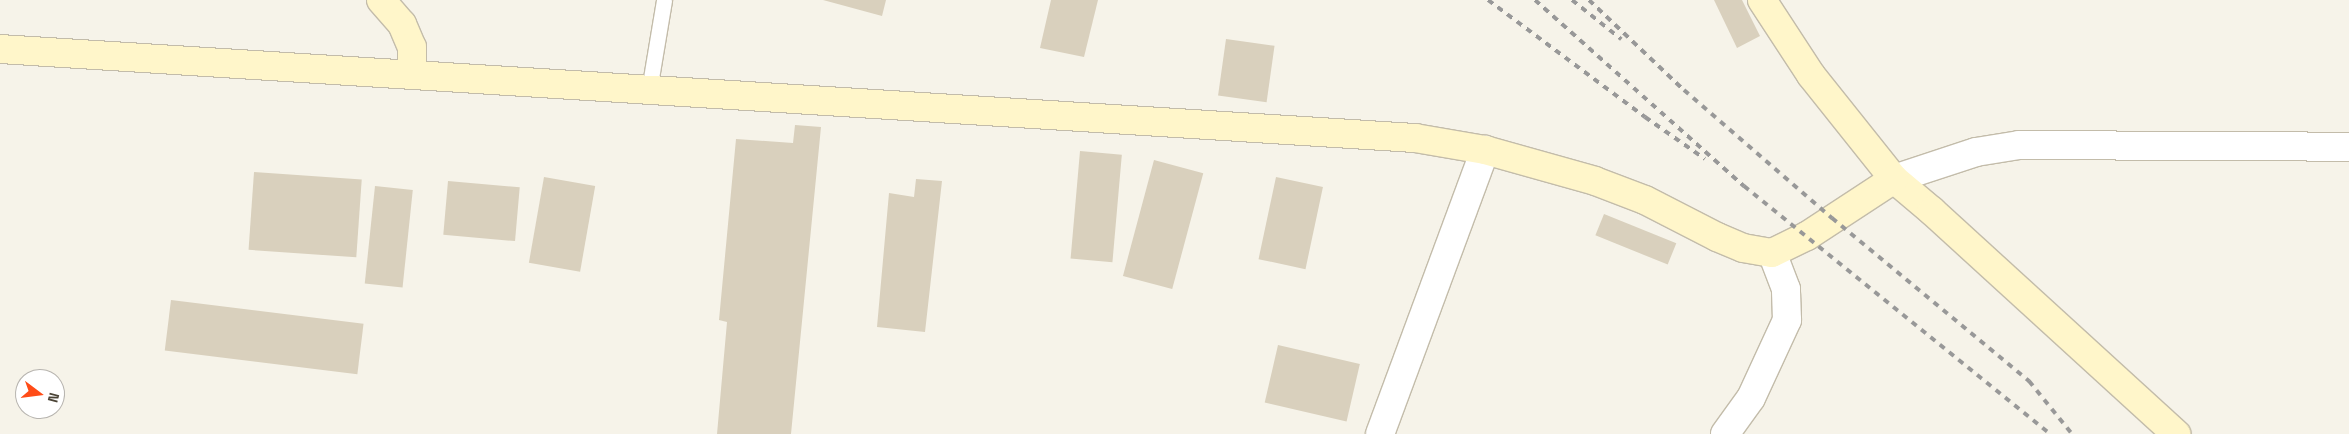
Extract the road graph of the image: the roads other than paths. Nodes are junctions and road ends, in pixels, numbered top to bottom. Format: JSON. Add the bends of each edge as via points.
{"nodes":[{"id":1,"x":381,"y":0,"type":"edge"},
{"id":2,"x":664,"y":0,"type":"edge"},
{"id":3,"x":1762,"y":0,"type":"edge"},
{"id":4,"x":0,"y":50,"type":"edge"},
{"id":5,"x":412,"y":74,"type":"junction"},
{"id":6,"x":649,"y":90,"type":"junction"},
{"id":7,"x":2349,"y":147,"type":"edge"},
{"id":8,"x":1484,"y":150,"type":"junction"},
{"id":9,"x":1894,"y":179,"type":"junction"},
{"id":10,"x":1772,"y":253,"type":"junction"},
{"id":11,"x":1380,"y":434,"type":"edge"},
{"id":12,"x":1725,"y":434,"type":"edge"},
{"id":13,"x":2176,"y":434,"type":"edge"}],
"edges":[{"from":1,"to":5,"type":"street","via":[[402,24],[412,47]]},
{"from":2,"to":6,"type":"lane"},
{"from":3,"to":9,"type":"street","via":[[1811,75]]},
{"from":4,"to":5,"type":"street"},
{"from":5,"to":6,"type":"street"},
{"from":6,"to":8,"type":"street","via":[[1376,135]]},
{"from":7,"to":9,"type":"street","via":[[2019,145],[1976,152]]},
{"from":8,"to":10,"type":"street","via":[[1595,181],[1645,200],[1743,248]]},
{"from":8,"to":11,"type":"street"},
{"from":9,"to":10,"type":"street","via":[[1807,236]]},
{"from":9,"to":13,"type":"street"},
{"from":10,"to":12,"type":"street","via":[[1786,289],[1787,320],[1751,398]]}]}
